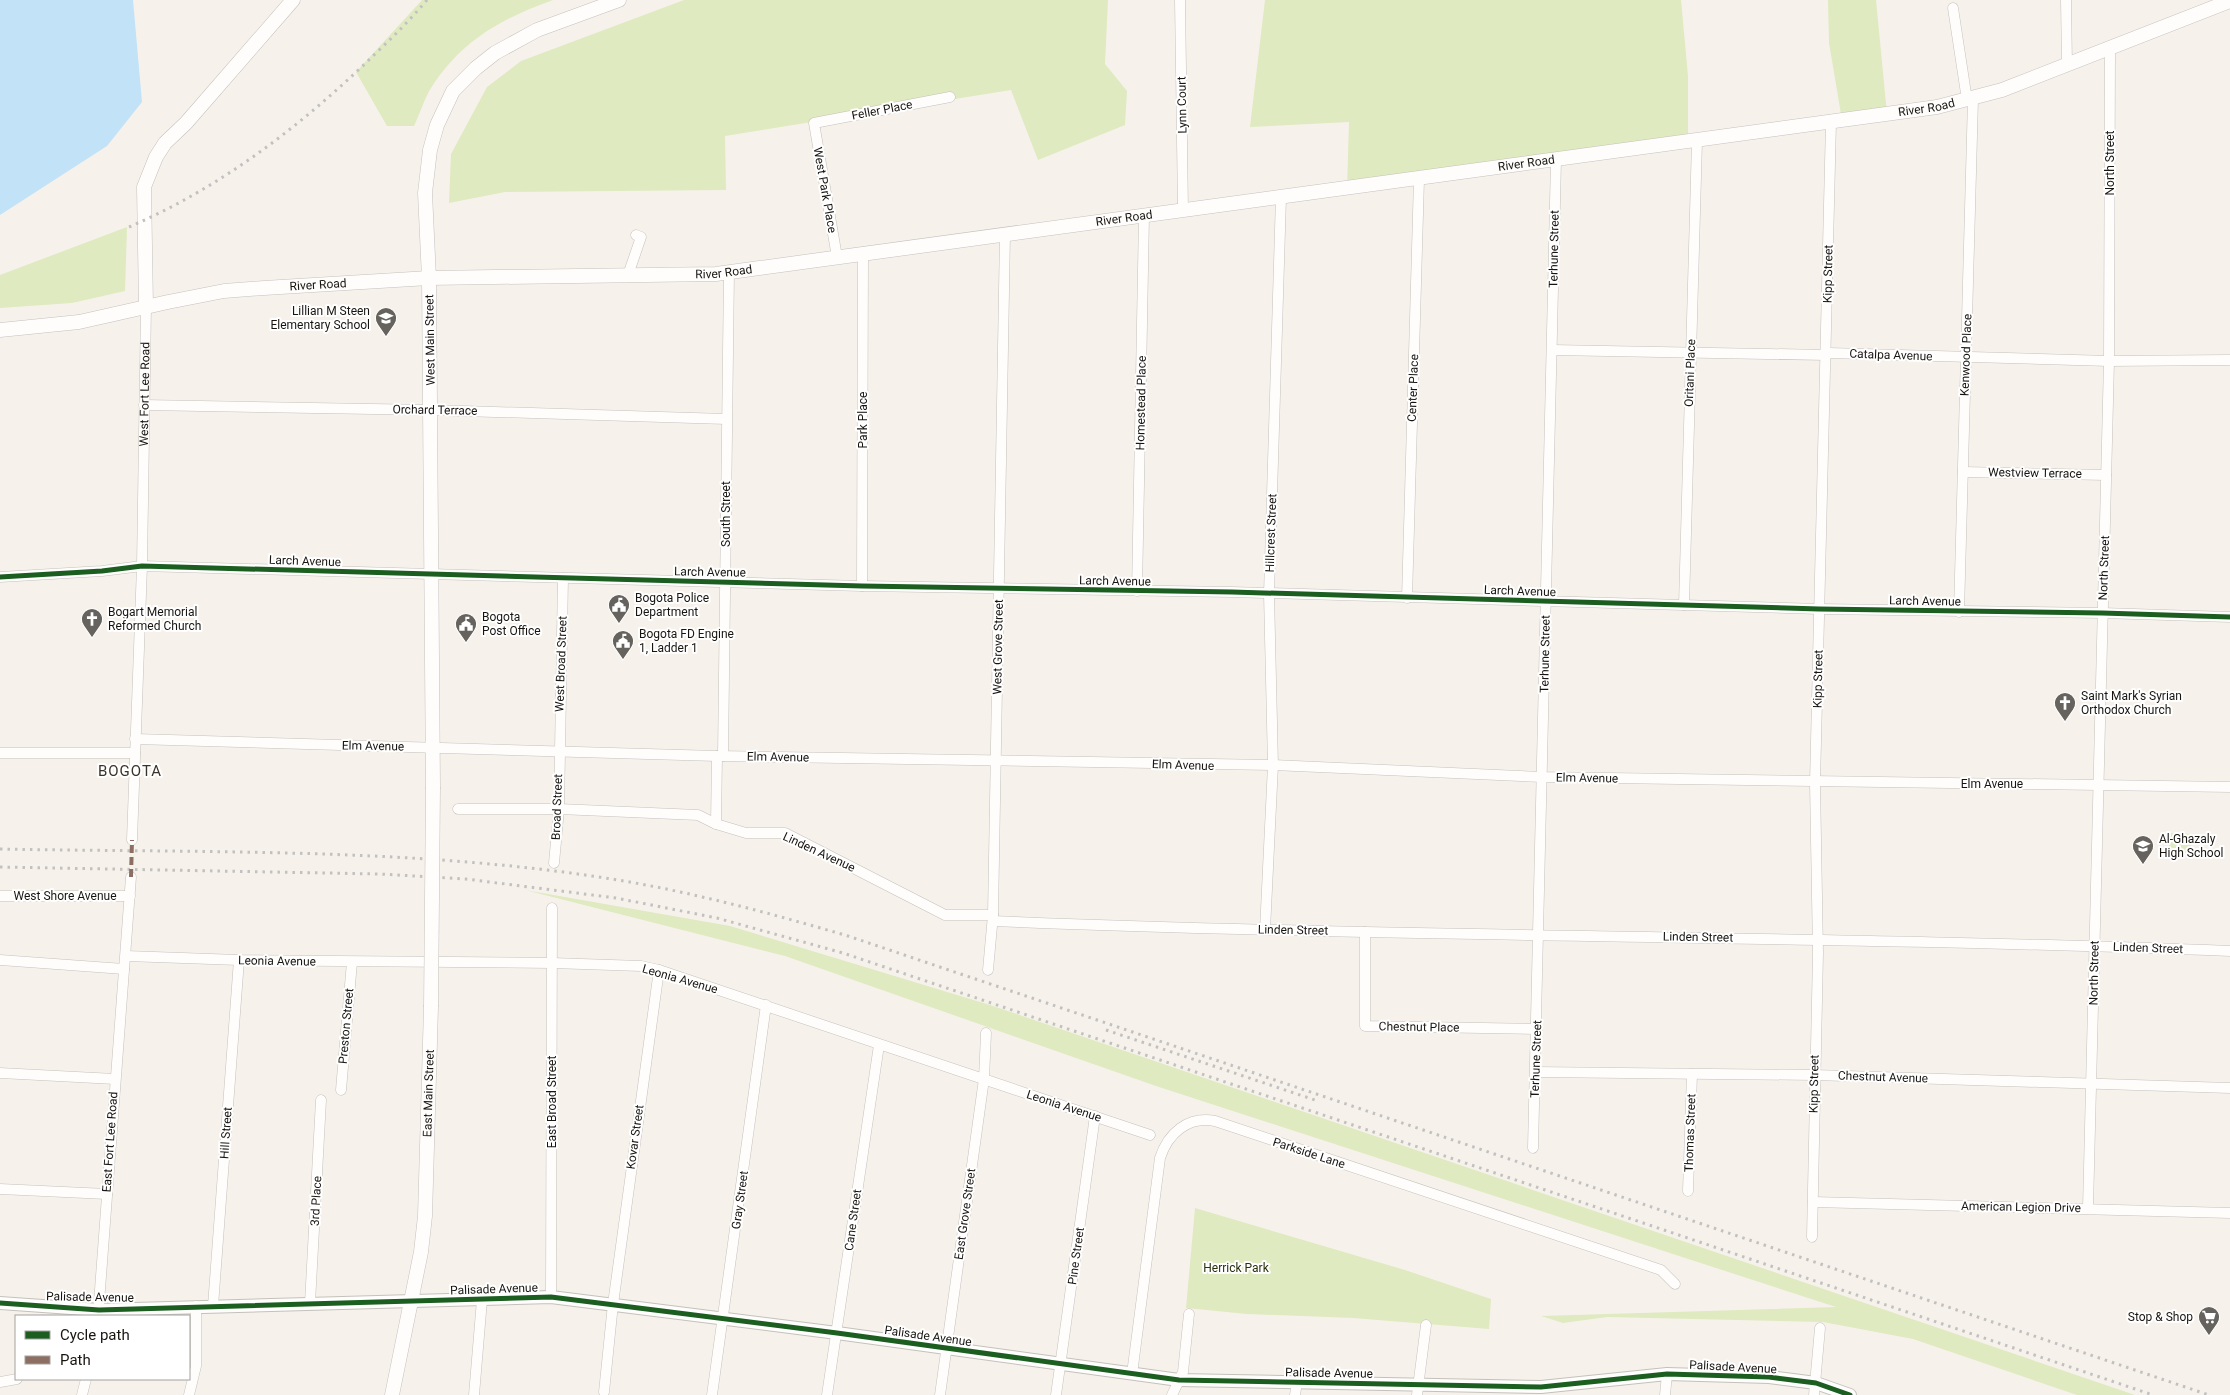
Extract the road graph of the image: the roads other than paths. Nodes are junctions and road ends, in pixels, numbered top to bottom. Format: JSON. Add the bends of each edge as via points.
{"nodes":[{"id":1,"x":293,"y":0,"type":"edge"},
{"id":2,"x":619,"y":0,"type":"edge"},
{"id":3,"x":1180,"y":0,"type":"edge"},
{"id":4,"x":2066,"y":0,"type":"edge"},
{"id":5,"x":2230,"y":1,"type":"edge"},
{"id":6,"x":1953,"y":8,"type":"dead end"},
{"id":7,"x":2110,"y":48,"type":"junction"},
{"id":8,"x":2067,"y":64,"type":"junction"},
{"id":9,"x":950,"y":97,"type":"dead end"},
{"id":10,"x":1970,"y":99,"type":"junction"},
{"id":11,"x":1832,"y":122,"type":"junction"},
{"id":12,"x":814,"y":123,"type":"joint"},
{"id":13,"x":1697,"y":141,"type":"junction"},
{"id":14,"x":1556,"y":160,"type":"junction"},
{"id":15,"x":1419,"y":178,"type":"junction"},
{"id":16,"x":1282,"y":197,"type":"junction"},
{"id":17,"x":1183,"y":210,"type":"junction"},
{"id":18,"x":1144,"y":216,"type":"junction"},
{"id":19,"x":1005,"y":234,"type":"junction"},
{"id":20,"x":636,"y":235,"type":"dead end"},
{"id":21,"x":863,"y":254,"type":"junction"},
{"id":22,"x":837,"y":257,"type":"junction"},
{"id":23,"x":729,"y":272,"type":"junction"},
{"id":24,"x":628,"y":275,"type":"junction"},
{"id":25,"x":429,"y":278,"type":"junction"},
{"id":26,"x":146,"y":306,"type":"junction"},
{"id":27,"x":0,"y":330,"type":"edge"},
{"id":28,"x":1552,"y":350,"type":"junction"},
{"id":29,"x":1691,"y":352,"type":"junction"},
{"id":30,"x":1826,"y":355,"type":"junction"},
{"id":31,"x":1966,"y":358,"type":"junction"},
{"id":32,"x":2230,"y":360,"type":"edge"},
{"id":33,"x":2109,"y":361,"type":"junction"},
{"id":34,"x":144,"y":405,"type":"junction"},
{"id":35,"x":431,"y":410,"type":"junction"},
{"id":36,"x":726,"y":419,"type":"junction"},
{"id":37,"x":1963,"y":472,"type":"junction"},
{"id":38,"x":2106,"y":475,"type":"junction"},
{"id":39,"x":142,"y":566,"type":"junction"},
{"id":40,"x":432,"y":575,"type":"junction"},
{"id":41,"x":0,"y":577,"type":"edge"},
{"id":42,"x":563,"y":578,"type":"junction"},
{"id":43,"x":726,"y":582,"type":"junction"},
{"id":44,"x":862,"y":586,"type":"junction"},
{"id":45,"x":999,"y":589,"type":"junction"},
{"id":46,"x":1137,"y":591,"type":"junction"},
{"id":47,"x":1270,"y":594,"type":"junction"},
{"id":48,"x":1407,"y":598,"type":"junction"},
{"id":49,"x":1546,"y":602,"type":"junction"},
{"id":50,"x":1684,"y":605,"type":"junction"},
{"id":51,"x":1819,"y":609,"type":"junction"},
{"id":52,"x":1960,"y":612,"type":"junction"},
{"id":53,"x":2102,"y":613,"type":"junction"},
{"id":54,"x":2230,"y":617,"type":"edge"},
{"id":55,"x":135,"y":740,"type":"junction"},
{"id":56,"x":433,"y":747,"type":"junction"},
{"id":57,"x":559,"y":751,"type":"junction"},
{"id":58,"x":135,"y":752,"type":"junction"},
{"id":59,"x":0,"y":753,"type":"edge"},
{"id":60,"x":720,"y":756,"type":"junction"},
{"id":61,"x":996,"y":762,"type":"junction"},
{"id":62,"x":1273,"y":766,"type":"junction"},
{"id":63,"x":1542,"y":777,"type":"junction"},
{"id":64,"x":1815,"y":783,"type":"junction"},
{"id":65,"x":2098,"y":784,"type":"junction"},
{"id":66,"x":433,"y":787,"type":"joint"},
{"id":67,"x":2230,"y":788,"type":"edge"},
{"id":68,"x":458,"y":809,"type":"dead end"},
{"id":69,"x":559,"y":809,"type":"junction"},
{"id":70,"x":716,"y":824,"type":"junction"},
{"id":71,"x":132,"y":840,"type":"dead end"},
{"id":72,"x":554,"y":863,"type":"dead end"},
{"id":73,"x":131,"y":877,"type":"dead end"},
{"id":74,"x":0,"y":896,"type":"edge"},
{"id":75,"x":130,"y":896,"type":"junction"},
{"id":76,"x":552,"y":908,"type":"dead end"},
{"id":77,"x":993,"y":918,"type":"junction"},
{"id":78,"x":1165,"y":928,"type":"joint"},
{"id":79,"x":1266,"y":930,"type":"junction"},
{"id":80,"x":1365,"y":932,"type":"junction"},
{"id":81,"x":1538,"y":935,"type":"junction"},
{"id":82,"x":1818,"y":939,"type":"junction"},
{"id":83,"x":2094,"y":946,"type":"junction"},
{"id":84,"x":2230,"y":951,"type":"edge"},
{"id":85,"x":126,"y":956,"type":"junction"},
{"id":86,"x":0,"y":960,"type":"edge"},
{"id":87,"x":239,"y":960,"type":"junction"},
{"id":88,"x":352,"y":962,"type":"junction"},
{"id":89,"x":552,"y":963,"type":"junction"},
{"id":90,"x":124,"y":969,"type":"junction"},
{"id":91,"x":659,"y":970,"type":"junction"},
{"id":92,"x":988,"y":970,"type":"dead end"},
{"id":93,"x":766,"y":1005,"type":"junction"},
{"id":94,"x":1537,"y":1029,"type":"junction"},
{"id":95,"x":986,"y":1033,"type":"dead end"},
{"id":96,"x":879,"y":1045,"type":"junction"},
{"id":97,"x":1535,"y":1072,"type":"junction"},
{"id":98,"x":0,"y":1074,"type":"edge"},
{"id":99,"x":1692,"y":1074,"type":"junction"},
{"id":100,"x":1814,"y":1075,"type":"junction"},
{"id":101,"x":115,"y":1079,"type":"junction"},
{"id":102,"x":984,"y":1079,"type":"junction"},
{"id":103,"x":2092,"y":1083,"type":"junction"},
{"id":104,"x":2230,"y":1088,"type":"edge"},
{"id":105,"x":340,"y":1090,"type":"dead end"},
{"id":106,"x":321,"y":1100,"type":"dead end"},
{"id":107,"x":1095,"y":1116,"type":"junction"},
{"id":108,"x":1150,"y":1135,"type":"dead end"},
{"id":109,"x":1533,"y":1148,"type":"dead end"},
{"id":110,"x":0,"y":1189,"type":"edge"},
{"id":111,"x":1688,"y":1191,"type":"dead end"},
{"id":112,"x":106,"y":1194,"type":"junction"},
{"id":113,"x":1813,"y":1202,"type":"junction"},
{"id":114,"x":2088,"y":1208,"type":"junction"},
{"id":115,"x":2230,"y":1213,"type":"edge"},
{"id":116,"x":1812,"y":1237,"type":"dead end"},
{"id":117,"x":1675,"y":1284,"type":"dead end"},
{"id":118,"x":551,"y":1297,"type":"junction"},
{"id":119,"x":482,"y":1300,"type":"junction"},
{"id":120,"x":411,"y":1302,"type":"junction"},
{"id":121,"x":0,"y":1303,"type":"edge"},
{"id":122,"x":310,"y":1303,"type":"junction"},
{"id":123,"x":613,"y":1304,"type":"junction"},
{"id":124,"x":196,"y":1306,"type":"junction"},
{"id":125,"x":213,"y":1306,"type":"junction"},
{"id":126,"x":98,"y":1313,"type":"edge"},
{"id":127,"x":1189,"y":1314,"type":"dead end"},
{"id":128,"x":723,"y":1319,"type":"junction"},
{"id":129,"x":1426,"y":1325,"type":"dead end"},
{"id":130,"x":1820,"y":1328,"type":"dead end"},
{"id":131,"x":837,"y":1333,"type":"junction"},
{"id":132,"x":947,"y":1349,"type":"junction"},
{"id":133,"x":1061,"y":1365,"type":"junction"},
{"id":134,"x":1132,"y":1374,"type":"junction"},
{"id":135,"x":1667,"y":1374,"type":"junction"},
{"id":136,"x":15,"y":1379,"type":"edge"},
{"id":137,"x":86,"y":1380,"type":"edge"},
{"id":138,"x":1179,"y":1380,"type":"junction"},
{"id":139,"x":0,"y":1382,"type":"edge"},
{"id":140,"x":1296,"y":1389,"type":"edge"},
{"id":141,"x":1815,"y":1389,"type":"edge"},
{"id":142,"x":1418,"y":1390,"type":"edge"},
{"id":143,"x":1540,"y":1391,"type":"edge"},
{"id":144,"x":604,"y":1392,"type":"dead end"},
{"id":145,"x":82,"y":1395,"type":"edge"},
{"id":146,"x":188,"y":1395,"type":"edge"},
{"id":147,"x":392,"y":1395,"type":"edge"},
{"id":148,"x":474,"y":1395,"type":"edge"},
{"id":149,"x":712,"y":1395,"type":"edge"},
{"id":150,"x":827,"y":1395,"type":"edge"},
{"id":151,"x":940,"y":1395,"type":"edge"},
{"id":152,"x":1056,"y":1395,"type":"edge"},
{"id":153,"x":1172,"y":1395,"type":"edge"},
{"id":154,"x":1665,"y":1395,"type":"edge"},
{"id":155,"x":1850,"y":1395,"type":"edge"}],
"edges":[{"from":1,"to":26,"type":"main road","name":"West Fort Lee Road","via":[[156,157],[144,187]]},
{"from":2,"to":25,"type":"main road","name":"West Main Street","via":[[516,40],[476,68],[453,91],[434,134],[428,159],[425,221]]},
{"from":3,"to":17,"type":"street","name":"Lynn Court"},
{"from":4,"to":8,"type":"street"},
{"from":5,"to":7,"type":"main road","name":"River Road"},
{"from":6,"to":10,"type":"street","name":"Kenwood Place"},
{"from":7,"to":8,"type":"main road","name":"River Road"},
{"from":7,"to":33,"type":"street","name":"North Street"},
{"from":8,"to":10,"type":"main road","name":"River Road"},
{"from":9,"to":12,"type":"street","name":"Feller Place"},
{"from":10,"to":11,"type":"main road","name":"River Road"},
{"from":10,"to":31,"type":"street","name":"Kenwood Place"},
{"from":11,"to":13,"type":"main road","name":"River Road"},
{"from":11,"to":30,"type":"street","name":"Kipp Street"},
{"from":12,"to":22,"type":"street","name":"West Park Place"},
{"from":13,"to":14,"type":"main road","name":"River Road"},
{"from":13,"to":29,"type":"street","name":"Oritani Place"},
{"from":14,"to":15,"type":"main road","name":"River Road"},
{"from":14,"to":28,"type":"street","name":"Terhune Street"},
{"from":15,"to":16,"type":"main road","name":"River Road"},
{"from":15,"to":48,"type":"street","name":"Center Place"},
{"from":16,"to":17,"type":"main road","name":"River Road"},
{"from":16,"to":47,"type":"street","name":"Hillcrest Street"},
{"from":17,"to":18,"type":"main road","name":"River Road"},
{"from":18,"to":19,"type":"main road","name":"River Road"},
{"from":18,"to":46,"type":"street","name":"Homestead Place"},
{"from":19,"to":21,"type":"main road","name":"River Road"},
{"from":19,"to":45,"type":"street","name":"West Grove Street"},
{"from":20,"to":24,"type":"street","via":[[641,237]]},
{"from":21,"to":22,"type":"main road","name":"River Road"},
{"from":21,"to":44,"type":"street","name":"Park Place"},
{"from":22,"to":23,"type":"main road","name":"River Road"},
{"from":23,"to":24,"type":"main road","name":"River Road"},
{"from":23,"to":36,"type":"street","name":"South Street"},
{"from":24,"to":25,"type":"main road","name":"River Road"},
{"from":25,"to":26,"type":"main road","name":"River Road","via":[[224,292]]},
{"from":25,"to":35,"type":"main road","name":"West Main Street"},
{"from":26,"to":27,"type":"main road","name":"River Road","via":[[79,322]]},
{"from":26,"to":34,"type":"street","name":"West Fort Lee Road"},
{"from":28,"to":29,"type":"street","name":"Catalpa Avenue"},
{"from":28,"to":49,"type":"street","name":"Terhune Street"},
{"from":29,"to":30,"type":"street","name":"Catalpa Avenue"},
{"from":29,"to":50,"type":"street","name":"Oritani Place"},
{"from":30,"to":31,"type":"street","name":"Catalpa Avenue"},
{"from":30,"to":51,"type":"street","name":"Kipp Street"},
{"from":31,"to":33,"type":"street","name":"Catalpa Avenue"},
{"from":31,"to":37,"type":"street","name":"Kenwood Place"},
{"from":32,"to":33,"type":"street","name":"Catalpa Avenue"},
{"from":33,"to":38,"type":"street","name":"North Street"},
{"from":34,"to":35,"type":"street","name":"Orchard Terrace"},
{"from":34,"to":39,"type":"street","name":"West Fort Lee Road"},
{"from":35,"to":36,"type":"street","name":"Orchard Terrace"},
{"from":35,"to":40,"type":"main road","name":"West Main Street"},
{"from":36,"to":43,"type":"street","name":"South Street"},
{"from":37,"to":38,"type":"street","name":"Westview Terrace"},
{"from":37,"to":52,"type":"street","name":"Kenwood Place"},
{"from":38,"to":53,"type":"street","name":"North Street"},
{"from":39,"to":40,"type":"street","name":"Larch Avenue"},
{"from":39,"to":41,"type":"street","name":"Larch Avenue"},
{"from":39,"to":55,"type":"street","name":"West Fort Lee Road"},
{"from":40,"to":42,"type":"street","name":"Larch Avenue"},
{"from":40,"to":56,"type":"main road","name":"West Main Street"},
{"from":42,"to":43,"type":"street","name":"Larch Avenue"},
{"from":42,"to":57,"type":"street","name":"West Broad Street"},
{"from":43,"to":44,"type":"street","name":"Larch Avenue"},
{"from":43,"to":60,"type":"street","name":"South Street"},
{"from":44,"to":45,"type":"street","name":"Larch Avenue"},
{"from":45,"to":46,"type":"street","name":"Larch Avenue"},
{"from":45,"to":61,"type":"street","name":"West Grove Street"},
{"from":46,"to":47,"type":"street","name":"Larch Avenue"},
{"from":47,"to":48,"type":"street","name":"Larch Avenue"},
{"from":47,"to":62,"type":"street","name":"Hillcrest Street"},
{"from":48,"to":49,"type":"street","name":"Larch Avenue"},
{"from":49,"to":50,"type":"street","name":"Larch Avenue"},
{"from":49,"to":63,"type":"street","name":"Terhune Street"},
{"from":50,"to":51,"type":"street","name":"Larch Avenue"},
{"from":51,"to":52,"type":"street","name":"Larch Avenue"},
{"from":51,"to":64,"type":"street","name":"Kipp Street"},
{"from":52,"to":53,"type":"street","name":"Larch Avenue"},
{"from":53,"to":54,"type":"street","name":"Larch Avenue"},
{"from":53,"to":65,"type":"street","name":"North Street"},
{"from":55,"to":56,"type":"street","name":"Elm Avenue"},
{"from":55,"to":58,"type":"street","name":"West Fort Lee Road"},
{"from":56,"to":57,"type":"street","name":"Elm Avenue"},
{"from":56,"to":66,"type":"main road","name":"West Main Street"},
{"from":57,"to":60,"type":"street","name":"Elm Avenue"},
{"from":57,"to":69,"type":"street","name":"Broad Street"},
{"from":58,"to":59,"type":"street"},
{"from":58,"to":71,"type":"street","name":"West Fort Lee Road"},
{"from":60,"to":61,"type":"street","name":"Elm Avenue"},
{"from":60,"to":70,"type":"street","name":"South Street"},
{"from":61,"to":62,"type":"street","name":"Elm Avenue"},
{"from":61,"to":77,"type":"street","name":"West Grove Street"},
{"from":62,"to":63,"type":"street","name":"Elm Avenue"},
{"from":62,"to":79,"type":"street","name":"Hillcrest Street"},
{"from":63,"to":64,"type":"street","name":"Elm Avenue"},
{"from":63,"to":81,"type":"street","name":"Terhune Street"},
{"from":64,"to":65,"type":"street","name":"Elm Avenue"},
{"from":64,"to":82,"type":"street","name":"Kipp Street"},
{"from":65,"to":67,"type":"street","name":"Elm Avenue"},
{"from":65,"to":83,"type":"street","name":"North Street"},
{"from":66,"to":120,"type":"main road","name":"East Main Street","bridge":true,"via":[[425,1216]]},
{"from":68,"to":69,"type":"street","name":"Linden Avenue"},
{"from":69,"to":70,"type":"street","name":"Linden Avenue","via":[[698,815]]},
{"from":69,"to":72,"type":"street","name":"Broad Street"},
{"from":70,"to":77,"type":"street","name":"Linden Avenue","via":[[746,833],[785,832],[945,915]]},
{"from":73,"to":75,"type":"street"},
{"from":74,"to":75,"type":"street","name":"West Shore Avenue"},
{"from":75,"to":85,"type":"street"},
{"from":76,"to":89,"type":"street","name":"East Broad Street"},
{"from":77,"to":78,"type":"street","name":"Linden Avenue"},
{"from":77,"to":92,"type":"street","name":"West Grove Street"},
{"from":78,"to":79,"type":"street","name":"Linden Street"},
{"from":79,"to":80,"type":"street","name":"Linden Street"},
{"from":80,"to":81,"type":"street","name":"Linden Street"},
{"from":80,"to":94,"type":"street","name":"Chestnut Place","via":[[1364,1026]]},
{"from":81,"to":82,"type":"street","name":"Linden Street"},
{"from":81,"to":94,"type":"street","name":"Terhune Street"},
{"from":82,"to":83,"type":"street","name":"Linden Street"},
{"from":82,"to":100,"type":"street","name":"Kipp Street"},
{"from":83,"to":84,"type":"street","name":"Linden Street"},
{"from":83,"to":103,"type":"street","name":"North Street"},
{"from":85,"to":87,"type":"street","name":"Leonia Avenue"},
{"from":85,"to":90,"type":"street","name":"East Fort Lee Road"},
{"from":86,"to":90,"type":"street"},
{"from":87,"to":88,"type":"street","name":"Leonia Avenue"},
{"from":87,"to":125,"type":"street","name":"Hill Street"},
{"from":88,"to":89,"type":"street","name":"Leonia Avenue"},
{"from":88,"to":105,"type":"street","name":"Preston Street"},
{"from":89,"to":91,"type":"street","name":"Leonia Avenue","via":[[641,966]]},
{"from":89,"to":118,"type":"street","name":"East Broad Street"},
{"from":90,"to":101,"type":"street","name":"East Fort Lee Road"},
{"from":91,"to":93,"type":"street","name":"Leonia Avenue"},
{"from":91,"to":123,"type":"street","name":"Kovar Street"},
{"from":93,"to":96,"type":"street","name":"Leonia Avenue"},
{"from":93,"to":128,"type":"street","name":"Gray Street"},
{"from":94,"to":97,"type":"street","name":"Terhune Street"},
{"from":95,"to":102,"type":"street","name":"East Grove Street"},
{"from":96,"to":102,"type":"street","name":"Leonia Avenue"},
{"from":96,"to":131,"type":"street","name":"Cane Street"},
{"from":97,"to":99,"type":"street","name":"Chestnut Avenue"},
{"from":97,"to":109,"type":"street","name":"Terhune Street"},
{"from":98,"to":101,"type":"street"},
{"from":99,"to":100,"type":"street","name":"Chestnut Avenue"},
{"from":99,"to":111,"type":"street","name":"Thomas Street"},
{"from":100,"to":103,"type":"street","name":"Chestnut Avenue"},
{"from":100,"to":113,"type":"street","name":"Kipp Street"},
{"from":101,"to":112,"type":"street","name":"East Fort Lee Road"},
{"from":102,"to":107,"type":"street","name":"Leonia Avenue"},
{"from":102,"to":132,"type":"street","name":"East Grove Street"},
{"from":103,"to":104,"type":"street","name":"Chestnut Avenue"},
{"from":103,"to":114,"type":"street","name":"North Street"},
{"from":106,"to":122,"type":"street","name":"3rd Place"},
{"from":107,"to":108,"type":"street","name":"Leonia Avenue"},
{"from":107,"to":133,"type":"street","name":"Pine Street"},
{"from":110,"to":112,"type":"street"},
{"from":112,"to":126,"type":"street","name":"East Fort Lee Road"},
{"from":113,"to":114,"type":"street","name":"American Legion Drive"},
{"from":113,"to":116,"type":"street","name":"Kipp Street"},
{"from":114,"to":115,"type":"street","name":"American Legion Drive"},
{"from":117,"to":134,"type":"street","name":"Parkside Lane","via":[[1661,1270],[1215,1121],[1203,1120],[1174,1133],[1160,1158]]},
{"from":118,"to":119,"type":"street","name":"Palisade Avenue"},
{"from":118,"to":123,"type":"street","name":"Palisade Avenue"},
{"from":119,"to":120,"type":"street","name":"Palisade Avenue"},
{"from":119,"to":148,"type":"street"},
{"from":120,"to":122,"type":"street","name":"Palisade Avenue"},
{"from":120,"to":147,"type":"main road","name":"East Main Street"},
{"from":121,"to":126,"type":"street","name":"Palisade Avenue"},
{"from":122,"to":125,"type":"street","name":"Palisade Avenue"},
{"from":123,"to":128,"type":"street","name":"Palisade Avenue"},
{"from":123,"to":144,"type":"street","name":"Kovar Street"},
{"from":124,"to":125,"type":"street","name":"Palisade Avenue"},
{"from":124,"to":126,"type":"street","name":"Palisade Avenue"},
{"from":124,"to":146,"type":"street","via":[[196,1366]]},
{"from":127,"to":138,"type":"street","via":[[1183,1372]]},
{"from":128,"to":131,"type":"street","name":"Palisade Avenue"},
{"from":128,"to":149,"type":"street","name":"Gray Street"},
{"from":129,"to":142,"type":"street"},
{"from":130,"to":141,"type":"street"},
{"from":131,"to":132,"type":"street","name":"Palisade Avenue"},
{"from":131,"to":150,"type":"street","name":"Cane Street"},
{"from":132,"to":133,"type":"street","name":"Palisade Avenue"},
{"from":132,"to":151,"type":"street","name":"East Grove Street"},
{"from":133,"to":134,"type":"street","name":"Palisade Avenue"},
{"from":133,"to":152,"type":"street","name":"Pine Street"},
{"from":134,"to":138,"type":"street","name":"Palisade Avenue"},
{"from":135,"to":141,"type":"street","name":"Palisade Avenue","via":[[1769,1377]]},
{"from":135,"to":143,"type":"street","name":"Palisade Avenue"},
{"from":135,"to":154,"type":"street"},
{"from":136,"to":139,"type":"street"},
{"from":137,"to":145,"type":"street"},
{"from":138,"to":140,"type":"street","name":"Palisade Avenue"},
{"from":138,"to":153,"type":"street"},
{"from":140,"to":142,"type":"street","name":"Palisade Avenue"},
{"from":141,"to":155,"type":"street","name":"Palisade Avenue"},
{"from":142,"to":143,"type":"street","name":"Palisade Avenue"}]}
